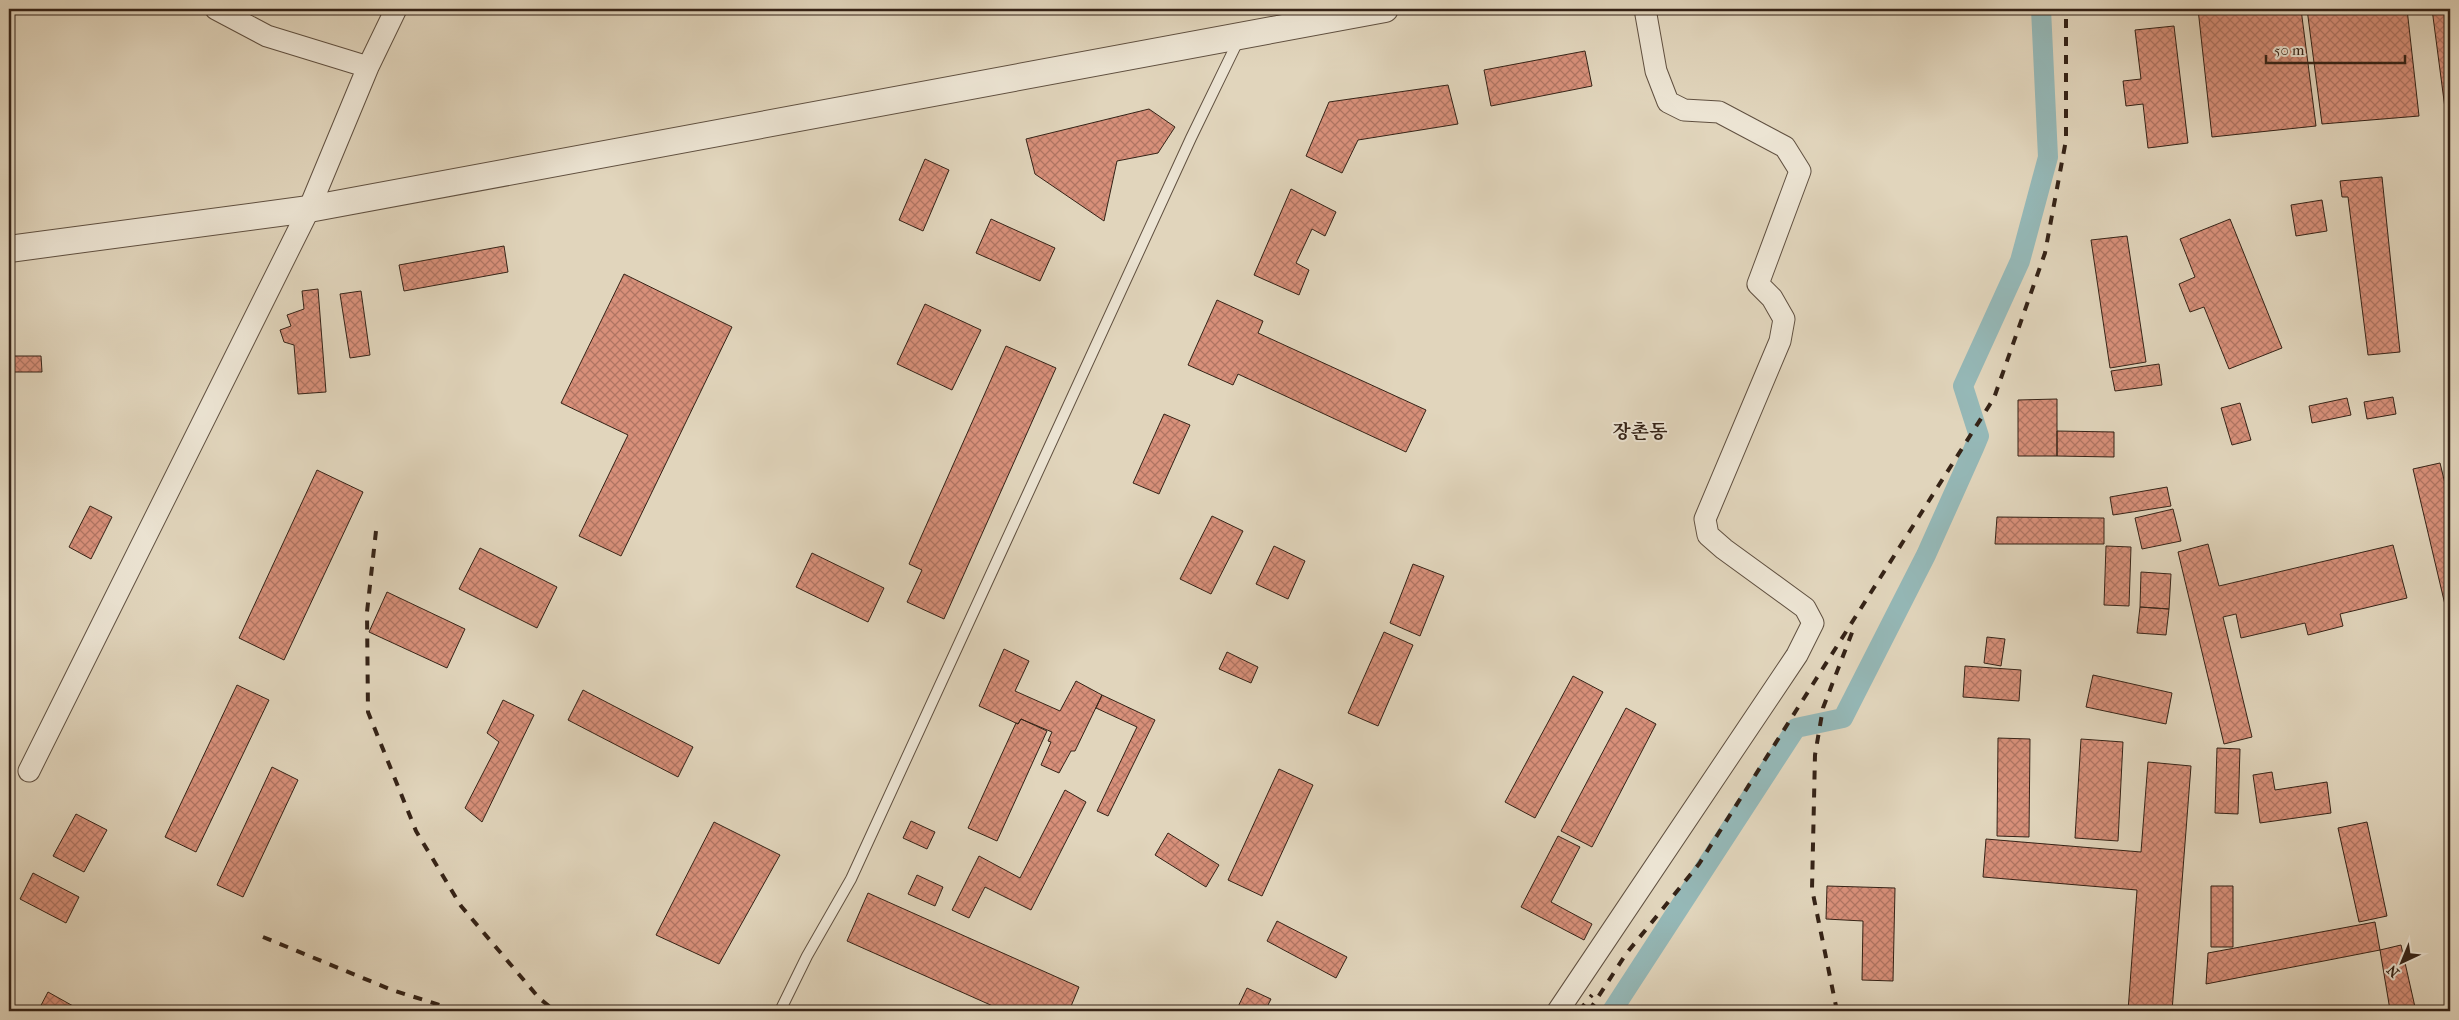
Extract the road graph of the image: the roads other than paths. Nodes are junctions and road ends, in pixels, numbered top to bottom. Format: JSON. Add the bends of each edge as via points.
{"nodes":[{"id":1,"x":216,"y":9,"type":"edge"},
{"id":2,"x":396,"y":9,"type":"edge"},
{"id":3,"x":1385,"y":9,"type":"edge"},
{"id":4,"x":1645,"y":9,"type":"edge"},
{"id":5,"x":1240,"y":36,"type":"junction"},
{"id":6,"x":368,"y":68,"type":"junction"},
{"id":7,"x":309,"y":209,"type":"junction"},
{"id":8,"x":9,"y":249,"type":"edge"},
{"id":9,"x":29,"y":771,"type":"dead end"},
{"id":10,"x":780,"y":1011,"type":"edge"},
{"id":11,"x":1558,"y":1011,"type":"edge"}],
"edges":[{"from":1,"to":6,"type":"street","via":[[267,36]]},
{"from":2,"to":6,"type":"street"},
{"from":3,"to":5,"type":"street"},
{"from":4,"to":11,"type":"street","via":[[1656,70],[1668,102],[1684,110],[1720,112],[1785,147],[1800,171],[1758,284],[1772,298],[1784,319],[1780,341],[1705,519],[1708,535],[1805,608],[1812,623],[1797,655]]},
{"from":5,"to":7,"type":"street"},
{"from":5,"to":10,"type":"lane","via":[[851,880]]},
{"from":6,"to":7,"type":"street"},
{"from":7,"to":8,"type":"street"},
{"from":7,"to":9,"type":"street"}]}
